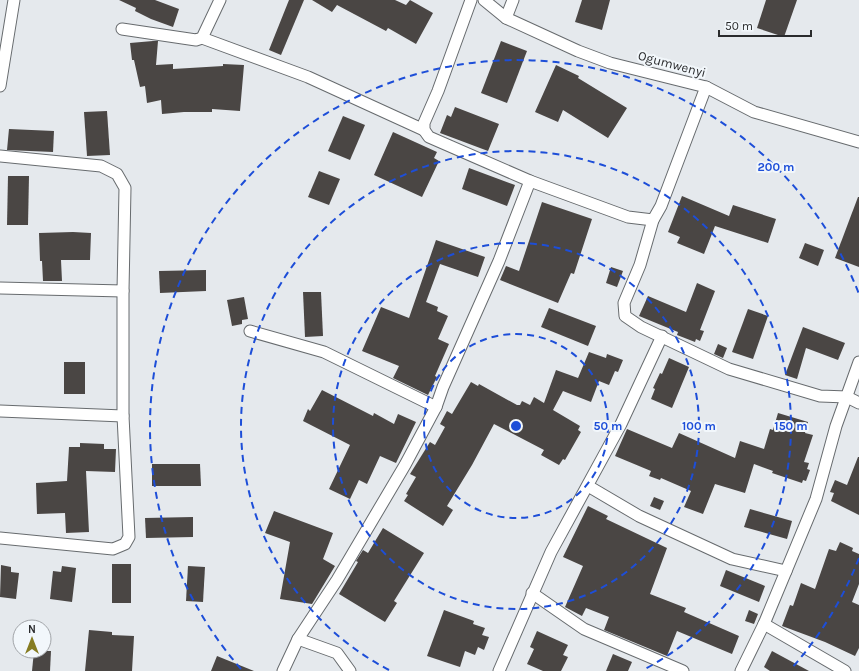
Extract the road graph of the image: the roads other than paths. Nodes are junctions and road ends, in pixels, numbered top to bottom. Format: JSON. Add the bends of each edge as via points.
{"nodes":[{"id":1,"x":14,"y":0,"type":"edge"},
{"id":2,"x":220,"y":0,"type":"edge"},
{"id":3,"x":471,"y":0,"type":"edge"},
{"id":4,"x":484,"y":0,"type":"edge"},
{"id":5,"x":513,"y":0,"type":"edge"},
{"id":6,"x":506,"y":18,"type":"junction"},
{"id":7,"x":122,"y":29,"type":"dead end"},
{"id":8,"x":202,"y":38,"type":"junction"},
{"id":9,"x":0,"y":86,"type":"edge"},
{"id":10,"x":706,"y":87,"type":"junction"},
{"id":11,"x":424,"y":130,"type":"junction"},
{"id":12,"x":859,"y":142,"type":"edge"},
{"id":13,"x":0,"y":156,"type":"edge"},
{"id":14,"x":530,"y":181,"type":"junction"},
{"id":15,"x":654,"y":220,"type":"junction"},
{"id":16,"x":0,"y":288,"type":"edge"},
{"id":17,"x":123,"y":291,"type":"junction"},
{"id":18,"x":250,"y":331,"type":"dead end"},
{"id":19,"x":662,"y":336,"type":"junction"},
{"id":20,"x":859,"y":362,"type":"edge"},
{"id":21,"x":847,"y":396,"type":"junction"},
{"id":22,"x":859,"y":403,"type":"edge"},
{"id":23,"x":436,"y":407,"type":"junction"},
{"id":24,"x":0,"y":411,"type":"edge"},
{"id":25,"x":123,"y":416,"type":"junction"},
{"id":26,"x":588,"y":486,"type":"junction"},
{"id":27,"x":0,"y":538,"type":"edge"},
{"id":28,"x":786,"y":571,"type":"junction"},
{"id":29,"x":532,"y":593,"type":"junction"},
{"id":30,"x":764,"y":624,"type":"junction"},
{"id":31,"x":298,"y":639,"type":"junction"},
{"id":32,"x":282,"y":671,"type":"edge"},
{"id":33,"x":350,"y":671,"type":"edge"},
{"id":34,"x":498,"y":671,"type":"edge"},
{"id":35,"x":683,"y":671,"type":"edge"},
{"id":36,"x":741,"y":671,"type":"edge"},
{"id":37,"x":845,"y":671,"type":"edge"}],
"edges":[{"from":1,"to":9,"type":"street"},
{"from":2,"to":8,"type":"street"},
{"from":3,"to":11,"type":"street","via":[[424,123]]},
{"from":4,"to":6,"type":"street","name":"Ogumwenyi"},
{"from":5,"to":6,"type":"street"},
{"from":6,"to":10,"type":"street","name":"Ogumwenyi","via":[[610,63]]},
{"from":7,"to":8,"type":"street","via":[[196,40]]},
{"from":8,"to":11,"type":"street","via":[[308,77]]},
{"from":10,"to":12,"type":"street","name":"Ogumwenyi","via":[[754,112]]},
{"from":10,"to":15,"type":"street"},
{"from":11,"to":14,"type":"street","via":[[429,137]]},
{"from":13,"to":17,"type":"street","via":[[101,166],[117,174],[125,188]]},
{"from":14,"to":15,"type":"street","via":[[628,217]]},
{"from":14,"to":23,"type":"street","via":[[499,261]]},
{"from":15,"to":19,"type":"street","via":[[640,265],[624,303],[625,316],[641,327]]},
{"from":16,"to":17,"type":"street"},
{"from":17,"to":25,"type":"street"},
{"from":18,"to":23,"type":"street","via":[[324,352]]},
{"from":19,"to":21,"type":"street","via":[[729,369],[820,396]]},
{"from":19,"to":26,"type":"street","via":[[621,424]]},
{"from":20,"to":21,"type":"street"},
{"from":21,"to":22,"type":"street"},
{"from":21,"to":28,"type":"street","via":[[816,499]]},
{"from":23,"to":31,"type":"street","via":[[337,580]]},
{"from":24,"to":25,"type":"street"},
{"from":25,"to":27,"type":"street","via":[[130,537],[125,544],[113,549]]},
{"from":26,"to":28,"type":"street","via":[[639,516],[732,559]]},
{"from":26,"to":29,"type":"street","via":[[551,552]]},
{"from":28,"to":30,"type":"street"},
{"from":29,"to":34,"type":"street"},
{"from":29,"to":35,"type":"street","via":[[584,629]]},
{"from":30,"to":36,"type":"street"},
{"from":30,"to":37,"type":"street"},
{"from":31,"to":32,"type":"street"},
{"from":31,"to":33,"type":"street","via":[[337,653]]}]}
